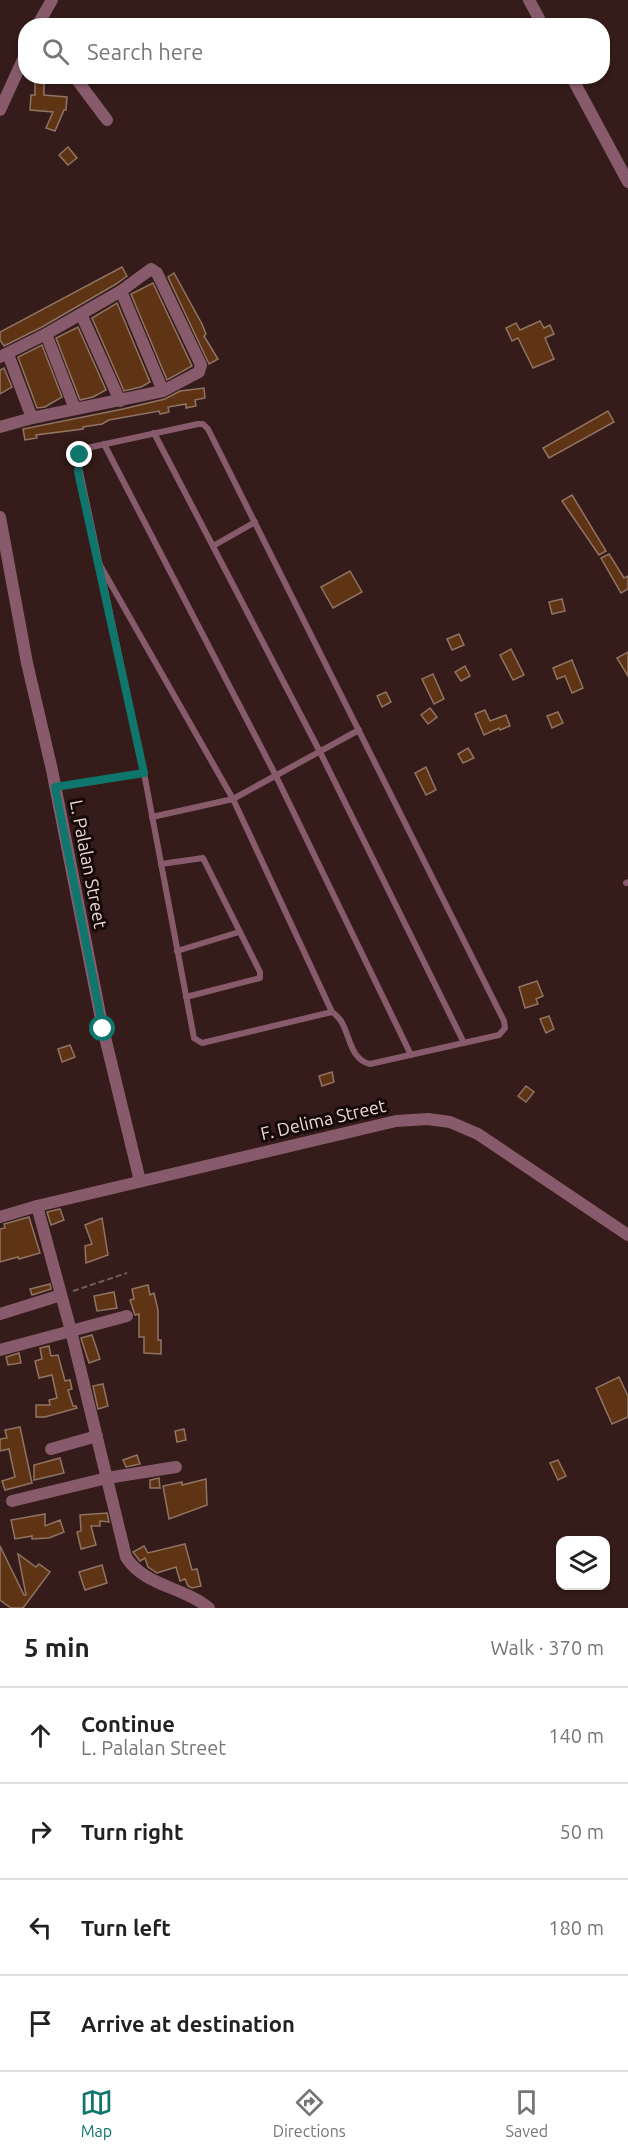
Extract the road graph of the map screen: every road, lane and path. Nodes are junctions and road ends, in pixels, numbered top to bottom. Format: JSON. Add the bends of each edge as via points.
{"nodes":[{"id":1,"x":52,"y":0,"type":"edge"},
{"id":2,"x":529,"y":0,"type":"edge"},
{"id":3,"x":42,"y":18,"type":"edge"},
{"id":4,"x":539,"y":18,"type":"edge"},
{"id":5,"x":18,"y":71,"type":"edge"},
{"id":6,"x":81,"y":84,"type":"edge"},
{"id":7,"x":575,"y":84,"type":"edge"},
{"id":8,"x":0,"y":110,"type":"edge"},
{"id":9,"x":108,"y":120,"type":"dead end"},
{"id":10,"x":628,"y":182,"type":"edge"},
{"id":11,"x":121,"y":291,"type":"junction"},
{"id":12,"x":81,"y":314,"type":"junction"},
{"id":13,"x":46,"y":334,"type":"junction"},
{"id":14,"x":4,"y":356,"type":"edge"},
{"id":15,"x":163,"y":391,"type":"junction"},
{"id":16,"x":120,"y":401,"type":"junction"},
{"id":17,"x":75,"y":409,"type":"junction"},
{"id":18,"x":32,"y":418,"type":"junction"},
{"id":19,"x":0,"y":427,"type":"edge"},
{"id":20,"x":154,"y":434,"type":"junction"},
{"id":21,"x":104,"y":444,"type":"junction"},
{"id":22,"x":0,"y":518,"type":"edge"},
{"id":23,"x":255,"y":522,"type":"junction"},
{"id":24,"x":213,"y":546,"type":"junction"},
{"id":25,"x":97,"y":559,"type":"junction"},
{"id":26,"x":359,"y":730,"type":"junction"},
{"id":27,"x":320,"y":752,"type":"junction"},
{"id":28,"x":144,"y":773,"type":"junction"},
{"id":29,"x":276,"y":776,"type":"junction"},
{"id":30,"x":55,"y":787,"type":"junction"},
{"id":31,"x":233,"y":799,"type":"junction"},
{"id":32,"x":152,"y":817,"type":"junction"},
{"id":33,"x":161,"y":864,"type":"junction"},
{"id":34,"x":239,"y":932,"type":"junction"},
{"id":35,"x":177,"y":951,"type":"junction"},
{"id":36,"x":186,"y":997,"type":"junction"},
{"id":37,"x":332,"y":1012,"type":"junction"},
{"id":38,"x":464,"y":1043,"type":"junction"},
{"id":39,"x":411,"y":1055,"type":"junction"},
{"id":40,"x":140,"y":1181,"type":"junction"},
{"id":41,"x":37,"y":1206,"type":"junction"},
{"id":42,"x":0,"y":1217,"type":"edge"},
{"id":43,"x":628,"y":1235,"type":"edge"},
{"id":44,"x":128,"y":1273,"type":"dead end"},
{"id":45,"x":61,"y":1295,"type":"junction"},
{"id":46,"x":0,"y":1314,"type":"edge"},
{"id":47,"x":127,"y":1316,"type":"dead end"},
{"id":48,"x":71,"y":1331,"type":"junction"},
{"id":49,"x":0,"y":1350,"type":"edge"},
{"id":50,"x":97,"y":1436,"type":"junction"},
{"id":51,"x":51,"y":1449,"type":"dead end"},
{"id":52,"x":176,"y":1467,"type":"dead end"},
{"id":53,"x":107,"y":1478,"type":"junction"},
{"id":54,"x":12,"y":1501,"type":"dead end"},
{"id":55,"x":209,"y":1608,"type":"edge"}],
"edges":[{"from":1,"to":3,"type":"street"},
{"from":2,"to":4,"type":"street"},
{"from":5,"to":8,"type":"street"},
{"from":6,"to":9,"type":"street"},
{"from":7,"to":10,"type":"street"},
{"from":11,"to":12,"type":"street"},
{"from":11,"to":15,"type":"street"},
{"from":11,"to":15,"type":"street","via":[[147,270],[154,270],[201,365],[199,372]]},
{"from":12,"to":13,"type":"street"},
{"from":12,"to":16,"type":"street"},
{"from":13,"to":14,"type":"street"},
{"from":13,"to":17,"type":"street"},
{"from":14,"to":18,"type":"street"},
{"from":15,"to":16,"type":"street"},
{"from":16,"to":17,"type":"street"},
{"from":17,"to":18,"type":"street"},
{"from":18,"to":19,"type":"street"},
{"from":20,"to":21,"type":"lane"},
{"from":20,"to":23,"type":"lane","via":[[203,424]]},
{"from":20,"to":24,"type":"lane"},
{"from":21,"to":25,"type":"lane","via":[[87,448],[78,462]]},
{"from":21,"to":29,"type":"lane"},
{"from":22,"to":30,"type":"street","name":"L. Palalan Street"},
{"from":23,"to":24,"type":"lane"},
{"from":23,"to":26,"type":"lane"},
{"from":24,"to":27,"type":"lane"},
{"from":25,"to":28,"type":"lane"},
{"from":25,"to":31,"type":"lane"},
{"from":26,"to":27,"type":"lane"},
{"from":26,"to":38,"type":"lane","via":[[504,1021],[505,1028],[499,1035]]},
{"from":27,"to":29,"type":"lane"},
{"from":27,"to":38,"type":"lane"},
{"from":28,"to":30,"type":"lane"},
{"from":28,"to":32,"type":"lane"},
{"from":29,"to":31,"type":"lane"},
{"from":29,"to":39,"type":"lane"},
{"from":30,"to":40,"type":"street","name":"L. Palalan Street","via":[[103,1029]]},
{"from":31,"to":32,"type":"lane"},
{"from":31,"to":37,"type":"lane"},
{"from":32,"to":33,"type":"lane"},
{"from":33,"to":34,"type":"lane","via":[[203,858]]},
{"from":33,"to":35,"type":"lane"},
{"from":34,"to":35,"type":"lane"},
{"from":34,"to":36,"type":"lane","via":[[259,967],[260,978]]},
{"from":35,"to":36,"type":"lane"},
{"from":36,"to":37,"type":"lane","via":[[194,1038],[202,1043]]},
{"from":37,"to":39,"type":"lane","via":[[340,1019],[361,1062],[370,1065]]},
{"from":38,"to":39,"type":"lane"},
{"from":40,"to":41,"type":"street","name":"F. Delima Street"},
{"from":40,"to":43,"type":"street","name":"F. Delima Street","via":[[396,1121],[428,1119],[450,1122],[478,1134]]},
{"from":41,"to":42,"type":"street","name":"F. Delima Street"},
{"from":41,"to":45,"type":"street"},
{"from":44,"to":45,"type":"path"},
{"from":45,"to":46,"type":"street"},
{"from":45,"to":48,"type":"street"},
{"from":47,"to":48,"type":"street"},
{"from":48,"to":49,"type":"street"},
{"from":48,"to":50,"type":"street"},
{"from":50,"to":51,"type":"street"},
{"from":50,"to":53,"type":"street"},
{"from":52,"to":53,"type":"street"},
{"from":53,"to":54,"type":"street"},
{"from":53,"to":55,"type":"street","via":[[131,1565],[148,1578]]}]}
